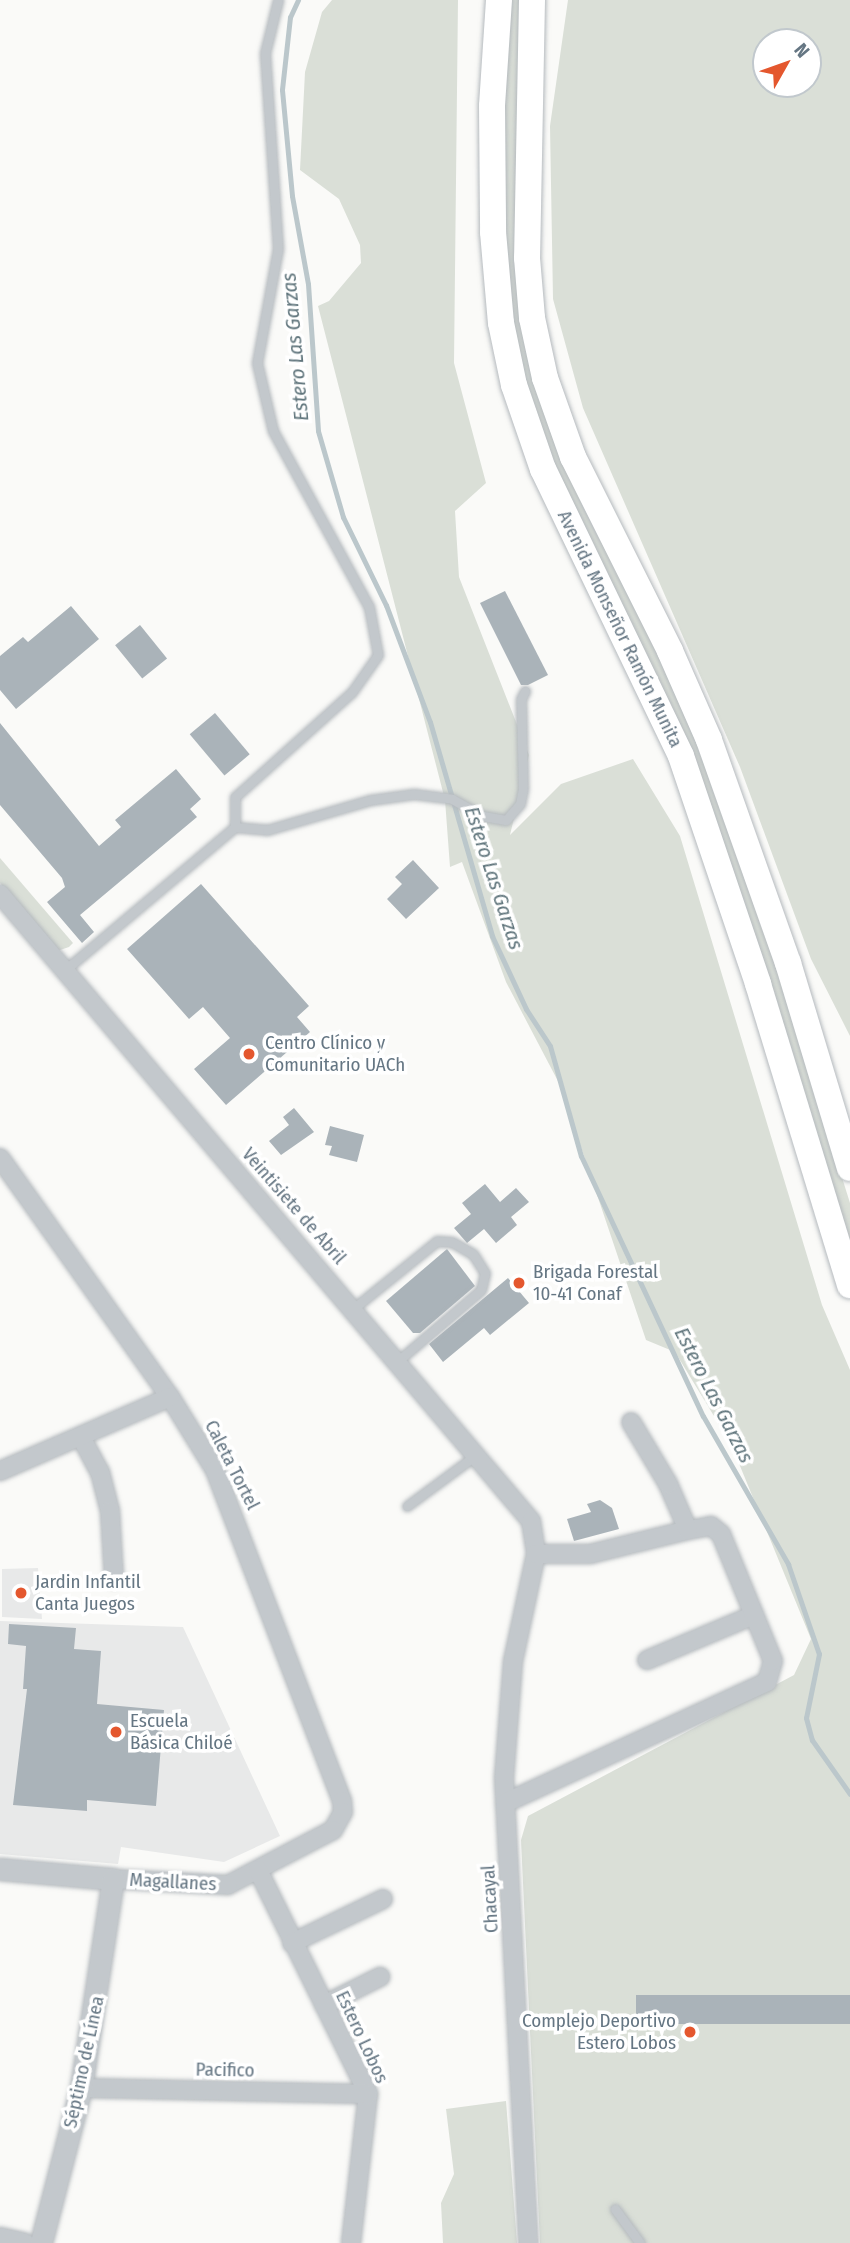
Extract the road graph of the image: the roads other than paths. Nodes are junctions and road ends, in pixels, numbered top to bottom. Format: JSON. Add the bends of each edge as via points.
{"nodes":[{"id":1,"x":278,"y":0,"type":"edge"},
{"id":2,"x":499,"y":0,"type":"edge"},
{"id":3,"x":532,"y":0,"type":"edge"},
{"id":4,"x":525,"y":691,"type":"dead end"},
{"id":5,"x":235,"y":827,"type":"junction"},
{"id":6,"x":0,"y":894,"type":"edge"},
{"id":7,"x":65,"y":970,"type":"junction"},
{"id":8,"x":0,"y":1158,"type":"edge"},
{"id":9,"x":850,"y":1168,"type":"edge"},
{"id":10,"x":850,"y":1285,"type":"edge"},
{"id":11,"x":354,"y":1308,"type":"junction"},
{"id":12,"x":398,"y":1360,"type":"junction"},
{"id":13,"x":170,"y":1397,"type":"junction"},
{"id":14,"x":631,"y":1422,"type":"dead end"},
{"id":15,"x":81,"y":1437,"type":"junction"},
{"id":16,"x":478,"y":1453,"type":"junction"},
{"id":17,"x":0,"y":1471,"type":"edge"},
{"id":18,"x":407,"y":1506,"type":"dead end"},
{"id":19,"x":688,"y":1530,"type":"junction"},
{"id":20,"x":536,"y":1555,"type":"junction"},
{"id":21,"x":114,"y":1579,"type":"dead end"},
{"id":22,"x":754,"y":1615,"type":"junction"},
{"id":23,"x":647,"y":1660,"type":"dead end"},
{"id":24,"x":505,"y":1803,"type":"junction"},
{"id":25,"x":333,"y":1830,"type":"joint"},
{"id":26,"x":0,"y":1869,"type":"edge"},
{"id":27,"x":258,"y":1870,"type":"junction"},
{"id":28,"x":113,"y":1879,"type":"junction"},
{"id":29,"x":383,"y":1899,"type":"dead end"},
{"id":30,"x":292,"y":1942,"type":"junction"},
{"id":31,"x":380,"y":1977,"type":"dead end"},
{"id":32,"x":324,"y":2005,"type":"junction"},
{"id":33,"x":81,"y":2088,"type":"junction"},
{"id":34,"x":368,"y":2094,"type":"junction"},
{"id":35,"x":615,"y":2209,"type":"dead end"},
{"id":36,"x":0,"y":2237,"type":"edge"},
{"id":37,"x":354,"y":2240,"type":"edge"},
{"id":38,"x":24,"y":2243,"type":"edge"},
{"id":39,"x":41,"y":2243,"type":"edge"},
{"id":40,"x":528,"y":2243,"type":"edge"},
{"id":41,"x":640,"y":2243,"type":"edge"}],
"edges":[{"from":1,"to":5,"type":"lane","via":[[265,53],[278,249],[257,363],[274,431],[369,607],[378,655],[352,692],[235,797]]},
{"from":2,"to":10,"type":"main road","name":"Avenida Monseñor Ramón Munita","via":[[492,106],[493,242],[501,323],[517,395],[543,469],[681,756],[758,984]]},
{"from":3,"to":9,"type":"main road","name":"Avenida Monseñor Ramón Munita","via":[[527,258],[532,318],[545,378],[578,467],[709,740],[795,985]]},
{"from":4,"to":5,"type":"lane","via":[[521,699],[523,789],[520,804],[506,820],[483,816],[452,799],[414,794],[370,800],[267,830]]},
{"from":5,"to":7,"type":"lane"},
{"from":6,"to":7,"type":"street","name":"Veintisiete de Abril"},
{"from":7,"to":11,"type":"street","name":"Veintisiete de Abril"},
{"from":8,"to":13,"type":"street","name":"Caleta Tortel"},
{"from":11,"to":12,"type":"street","name":"Veintisiete de Abril"},
{"from":11,"to":12,"type":"lane","via":[[437,1241],[453,1242],[474,1254],[485,1273],[481,1290]]},
{"from":12,"to":16,"type":"street","name":"Veintisiete de Abril"},
{"from":13,"to":15,"type":"street"},
{"from":13,"to":25,"type":"street","name":"Caleta Tortel","via":[[215,1470],[237,1519],[329,1762],[343,1812]]},
{"from":14,"to":19,"type":"street","via":[[668,1484]]},
{"from":15,"to":17,"type":"street"},
{"from":15,"to":21,"type":"street","via":[[100,1472],[110,1511]]},
{"from":16,"to":18,"type":"lane"},
{"from":16,"to":20,"type":"street","name":"Veintisiete de Abril","via":[[531,1521]]},
{"from":19,"to":20,"type":"street","via":[[590,1554]]},
{"from":19,"to":22,"type":"street","via":[[711,1526],[721,1534]]},
{"from":20,"to":24,"type":"street","name":"Chacayal","via":[[513,1661]]},
{"from":22,"to":23,"type":"street"},
{"from":22,"to":24,"type":"street","via":[[773,1661],[766,1682]]},
{"from":24,"to":40,"type":"street","name":"Chacayal"},
{"from":25,"to":27,"type":"street","name":"Magallanes"},
{"from":26,"to":28,"type":"street","name":"Magallanes"},
{"from":27,"to":28,"type":"street","name":"Magallanes","via":[[228,1885]]},
{"from":27,"to":30,"type":"street","name":"Estero Lobos"},
{"from":28,"to":33,"type":"street","name":"Séptimo de Línea"},
{"from":29,"to":30,"type":"street"},
{"from":30,"to":32,"type":"street","name":"Estero Lobos"},
{"from":31,"to":32,"type":"street"},
{"from":32,"to":34,"type":"street","name":"Estero Lobos"},
{"from":33,"to":34,"type":"street","name":"Pacifico"},
{"from":33,"to":39,"type":"street","name":"Séptimo de Línea"},
{"from":34,"to":37,"type":"street","name":"Estero Lobos"},
{"from":35,"to":41,"type":"lane"},
{"from":36,"to":38,"type":"street"}]}
